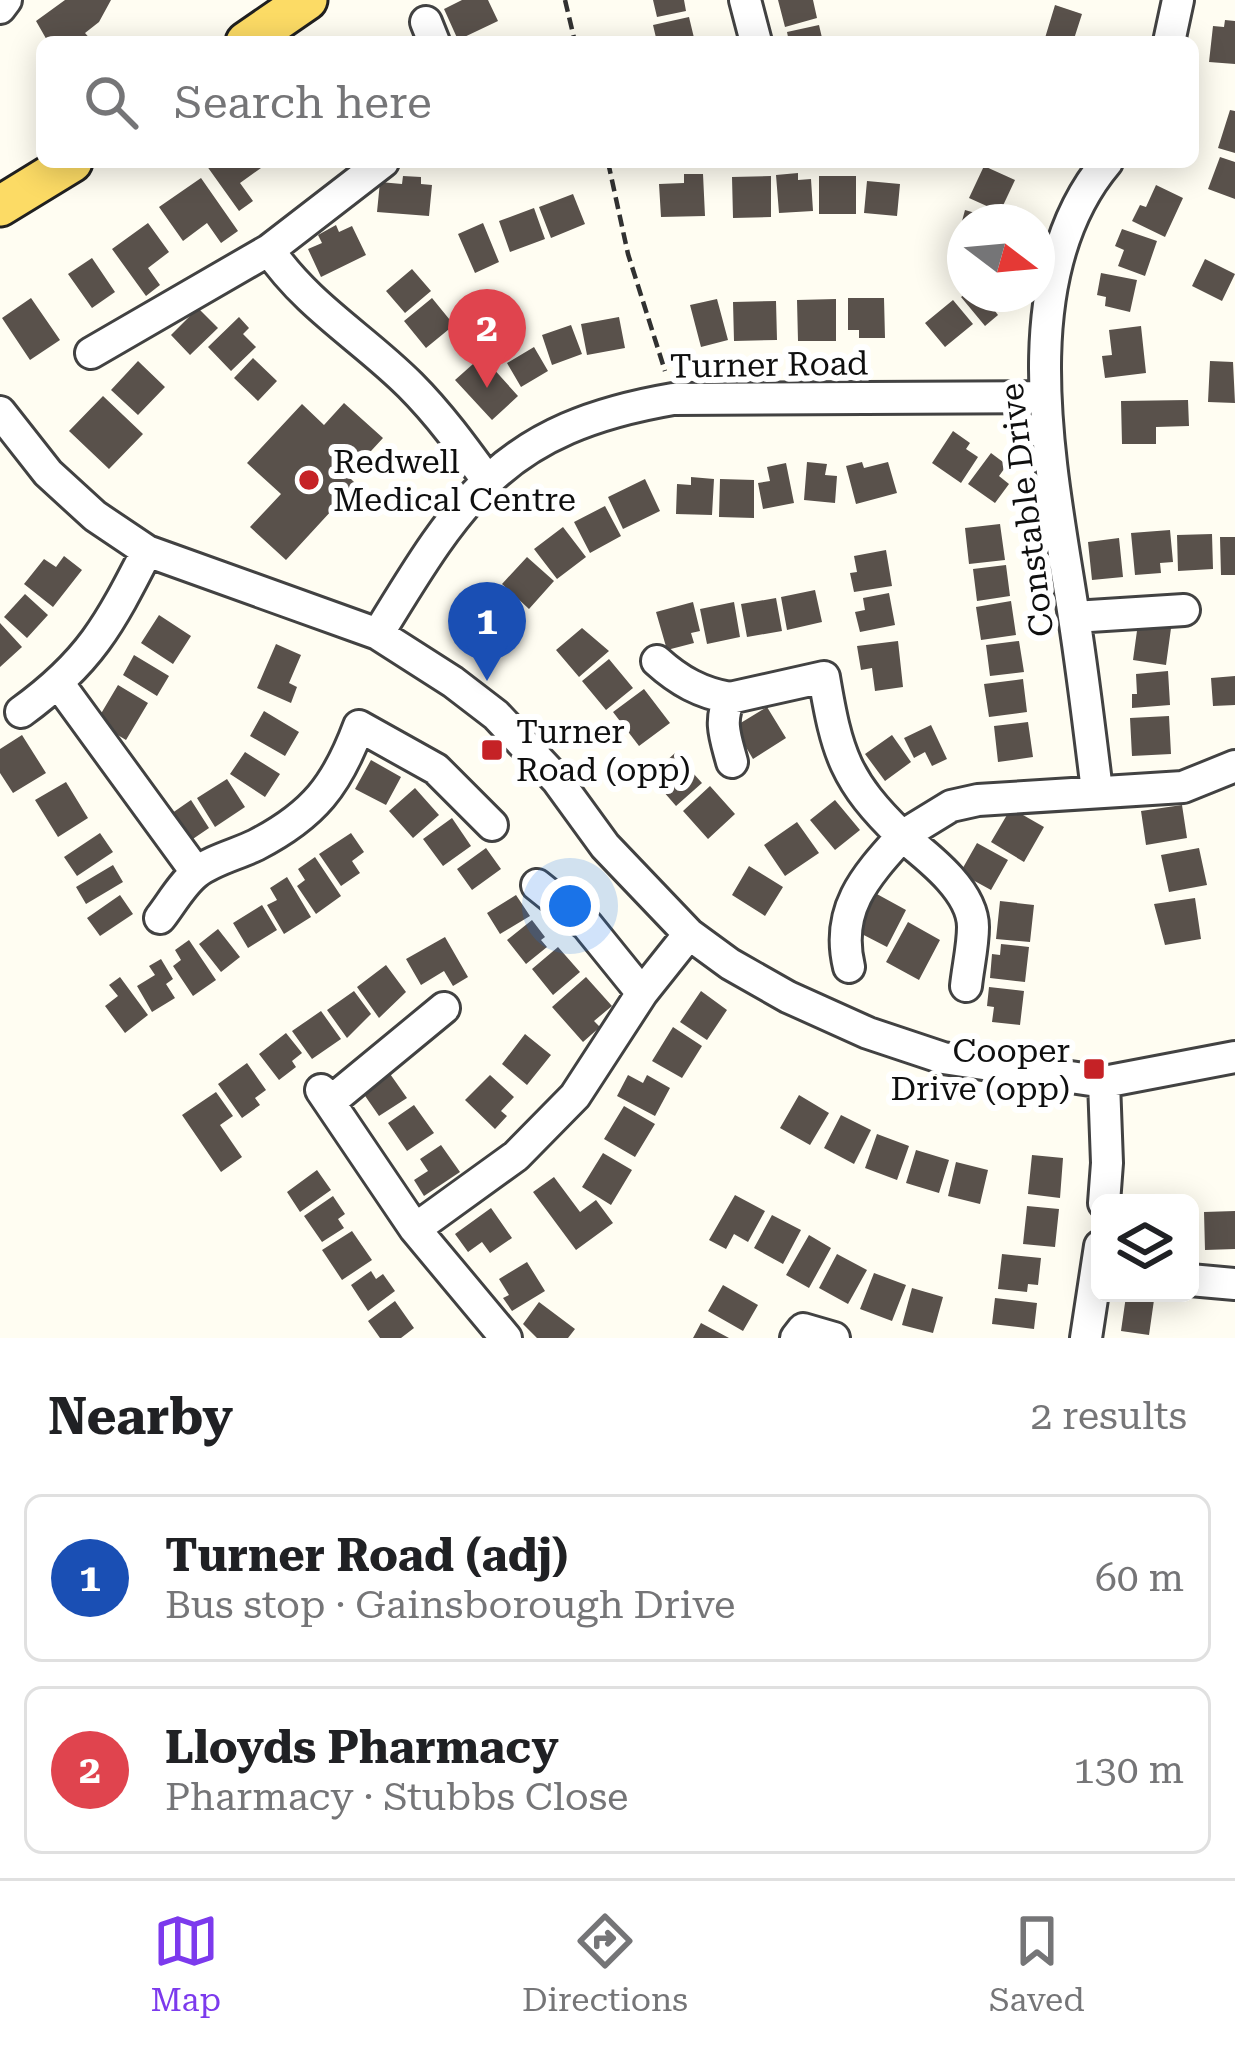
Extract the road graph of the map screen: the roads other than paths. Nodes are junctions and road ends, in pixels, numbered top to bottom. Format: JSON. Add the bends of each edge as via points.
{"nodes":[{"id":1,"x":6,"y":0,"type":"edge"},
{"id":2,"x":307,"y":0,"type":"edge"},
{"id":3,"x":745,"y":0,"type":"edge"},
{"id":4,"x":1178,"y":0,"type":"edge"},
{"id":5,"x":0,"y":8,"type":"edge"},
{"id":6,"x":255,"y":36,"type":"edge"},
{"id":7,"x":754,"y":36,"type":"edge"},
{"id":8,"x":1170,"y":36,"type":"edge"},
{"id":9,"x":62,"y":168,"type":"edge"},
{"id":10,"x":375,"y":168,"type":"edge"},
{"id":11,"x":1102,"y":168,"type":"edge"},
{"id":12,"x":0,"y":206,"type":"edge"},
{"id":13,"x":269,"y":250,"type":"junction"},
{"id":14,"x":91,"y":353,"type":"dead end"},
{"id":15,"x":1046,"y":398,"type":"junction"},
{"id":16,"x":0,"y":412,"type":"edge"},
{"id":17,"x":487,"y":480,"type":"junction"},
{"id":18,"x":147,"y":551,"type":"junction"},
{"id":19,"x":1184,"y":610,"type":"dead end"},
{"id":20,"x":1074,"y":617,"type":"junction"},
{"id":21,"x":378,"y":634,"type":"junction"},
{"id":22,"x":657,"y":661,"type":"dead end"},
{"id":23,"x":59,"y":684,"type":"junction"},
{"id":24,"x":742,"y":696,"type":"junction"},
{"id":25,"x":21,"y":712,"type":"dead end"},
{"id":26,"x":732,"y":761,"type":"dead end"},
{"id":27,"x":1235,"y":766,"type":"edge"},
{"id":28,"x":1097,"y":791,"type":"junction"},
{"id":29,"x":492,"y":825,"type":"dead end"},
{"id":30,"x":902,"y":836,"type":"junction"},
{"id":31,"x":196,"y":872,"type":"junction"},
{"id":32,"x":537,"y":885,"type":"dead end"},
{"id":33,"x":160,"y":917,"type":"dead end"},
{"id":34,"x":689,"y":934,"type":"junction"},
{"id":35,"x":848,"y":967,"type":"dead end"},
{"id":36,"x":966,"y":986,"type":"dead end"},
{"id":37,"x":642,"y":993,"type":"junction"},
{"id":38,"x":444,"y":1009,"type":"dead end"},
{"id":39,"x":1235,"y":1057,"type":"edge"},
{"id":40,"x":1104,"y":1082,"type":"junction"},
{"id":41,"x":1105,"y":1194,"type":"edge"},
{"id":42,"x":415,"y":1229,"type":"junction"},
{"id":43,"x":1199,"y":1281,"type":"edge"},
{"id":44,"x":1235,"y":1284,"type":"edge"},
{"id":45,"x":1092,"y":1302,"type":"edge"},
{"id":46,"x":506,"y":1338,"type":"edge"},
{"id":47,"x":796,"y":1338,"type":"edge"},
{"id":48,"x":834,"y":1338,"type":"edge"},
{"id":49,"x":1086,"y":1338,"type":"edge"}],
"edges":[{"from":1,"to":5,"type":"street"},
{"from":2,"to":6,"type":"main road"},
{"from":3,"to":7,"type":"street"},
{"from":4,"to":8,"type":"street"},
{"from":9,"to":12,"type":"main road"},
{"from":10,"to":13,"type":"street"},
{"from":11,"to":15,"type":"street","name":"Constable Drive","via":[[1064,234],[1046,339]]},
{"from":13,"to":14,"type":"street"},
{"from":13,"to":17,"type":"street","via":[[314,306],[410,385]]},
{"from":15,"to":17,"type":"street","name":"Turner Road","via":[[674,399],[625,407],[531,444]]},
{"from":15,"to":20,"type":"street","name":"Constable Drive"},
{"from":16,"to":18,"type":"street","via":[[94,516]]},
{"from":17,"to":21,"type":"street","name":"Turner Road","via":[[447,522]]},
{"from":18,"to":21,"type":"street"},
{"from":18,"to":23,"type":"street","via":[[106,631]]},
{"from":19,"to":20,"type":"street"},
{"from":20,"to":28,"type":"street","name":"Constable Drive"},
{"from":21,"to":34,"type":"street","via":[[496,715]]},
{"from":22,"to":24,"type":"street","via":[[707,694]]},
{"from":23,"to":25,"type":"street"},
{"from":23,"to":31,"type":"street"},
{"from":24,"to":26,"type":"street","via":[[723,712]]},
{"from":24,"to":30,"type":"street","via":[[824,676],[848,773]]},
{"from":27,"to":28,"type":"street","via":[[1184,787]]},
{"from":28,"to":30,"type":"street","via":[[951,806]]},
{"from":29,"to":31,"type":"street","via":[[436,769],[359,726],[343,770],[301,817]]},
{"from":30,"to":35,"type":"street","via":[[850,906]]},
{"from":30,"to":36,"type":"street","via":[[971,912]]},
{"from":31,"to":33,"type":"street"},
{"from":32,"to":37,"type":"street","via":[[587,925]]},
{"from":34,"to":37,"type":"street"},
{"from":34,"to":40,"type":"street","via":[[788,997],[868,1033],[943,1058]]},
{"from":37,"to":42,"type":"street","via":[[575,1096],[516,1156]]},
{"from":38,"to":42,"type":"street","via":[[326,1096]]},
{"from":39,"to":40,"type":"street"},
{"from":40,"to":41,"type":"street"},
{"from":42,"to":46,"type":"street"},
{"from":43,"to":44,"type":"street"},
{"from":45,"to":49,"type":"street"},
{"from":47,"to":48,"type":"street","via":[[803,1329]]}]}
